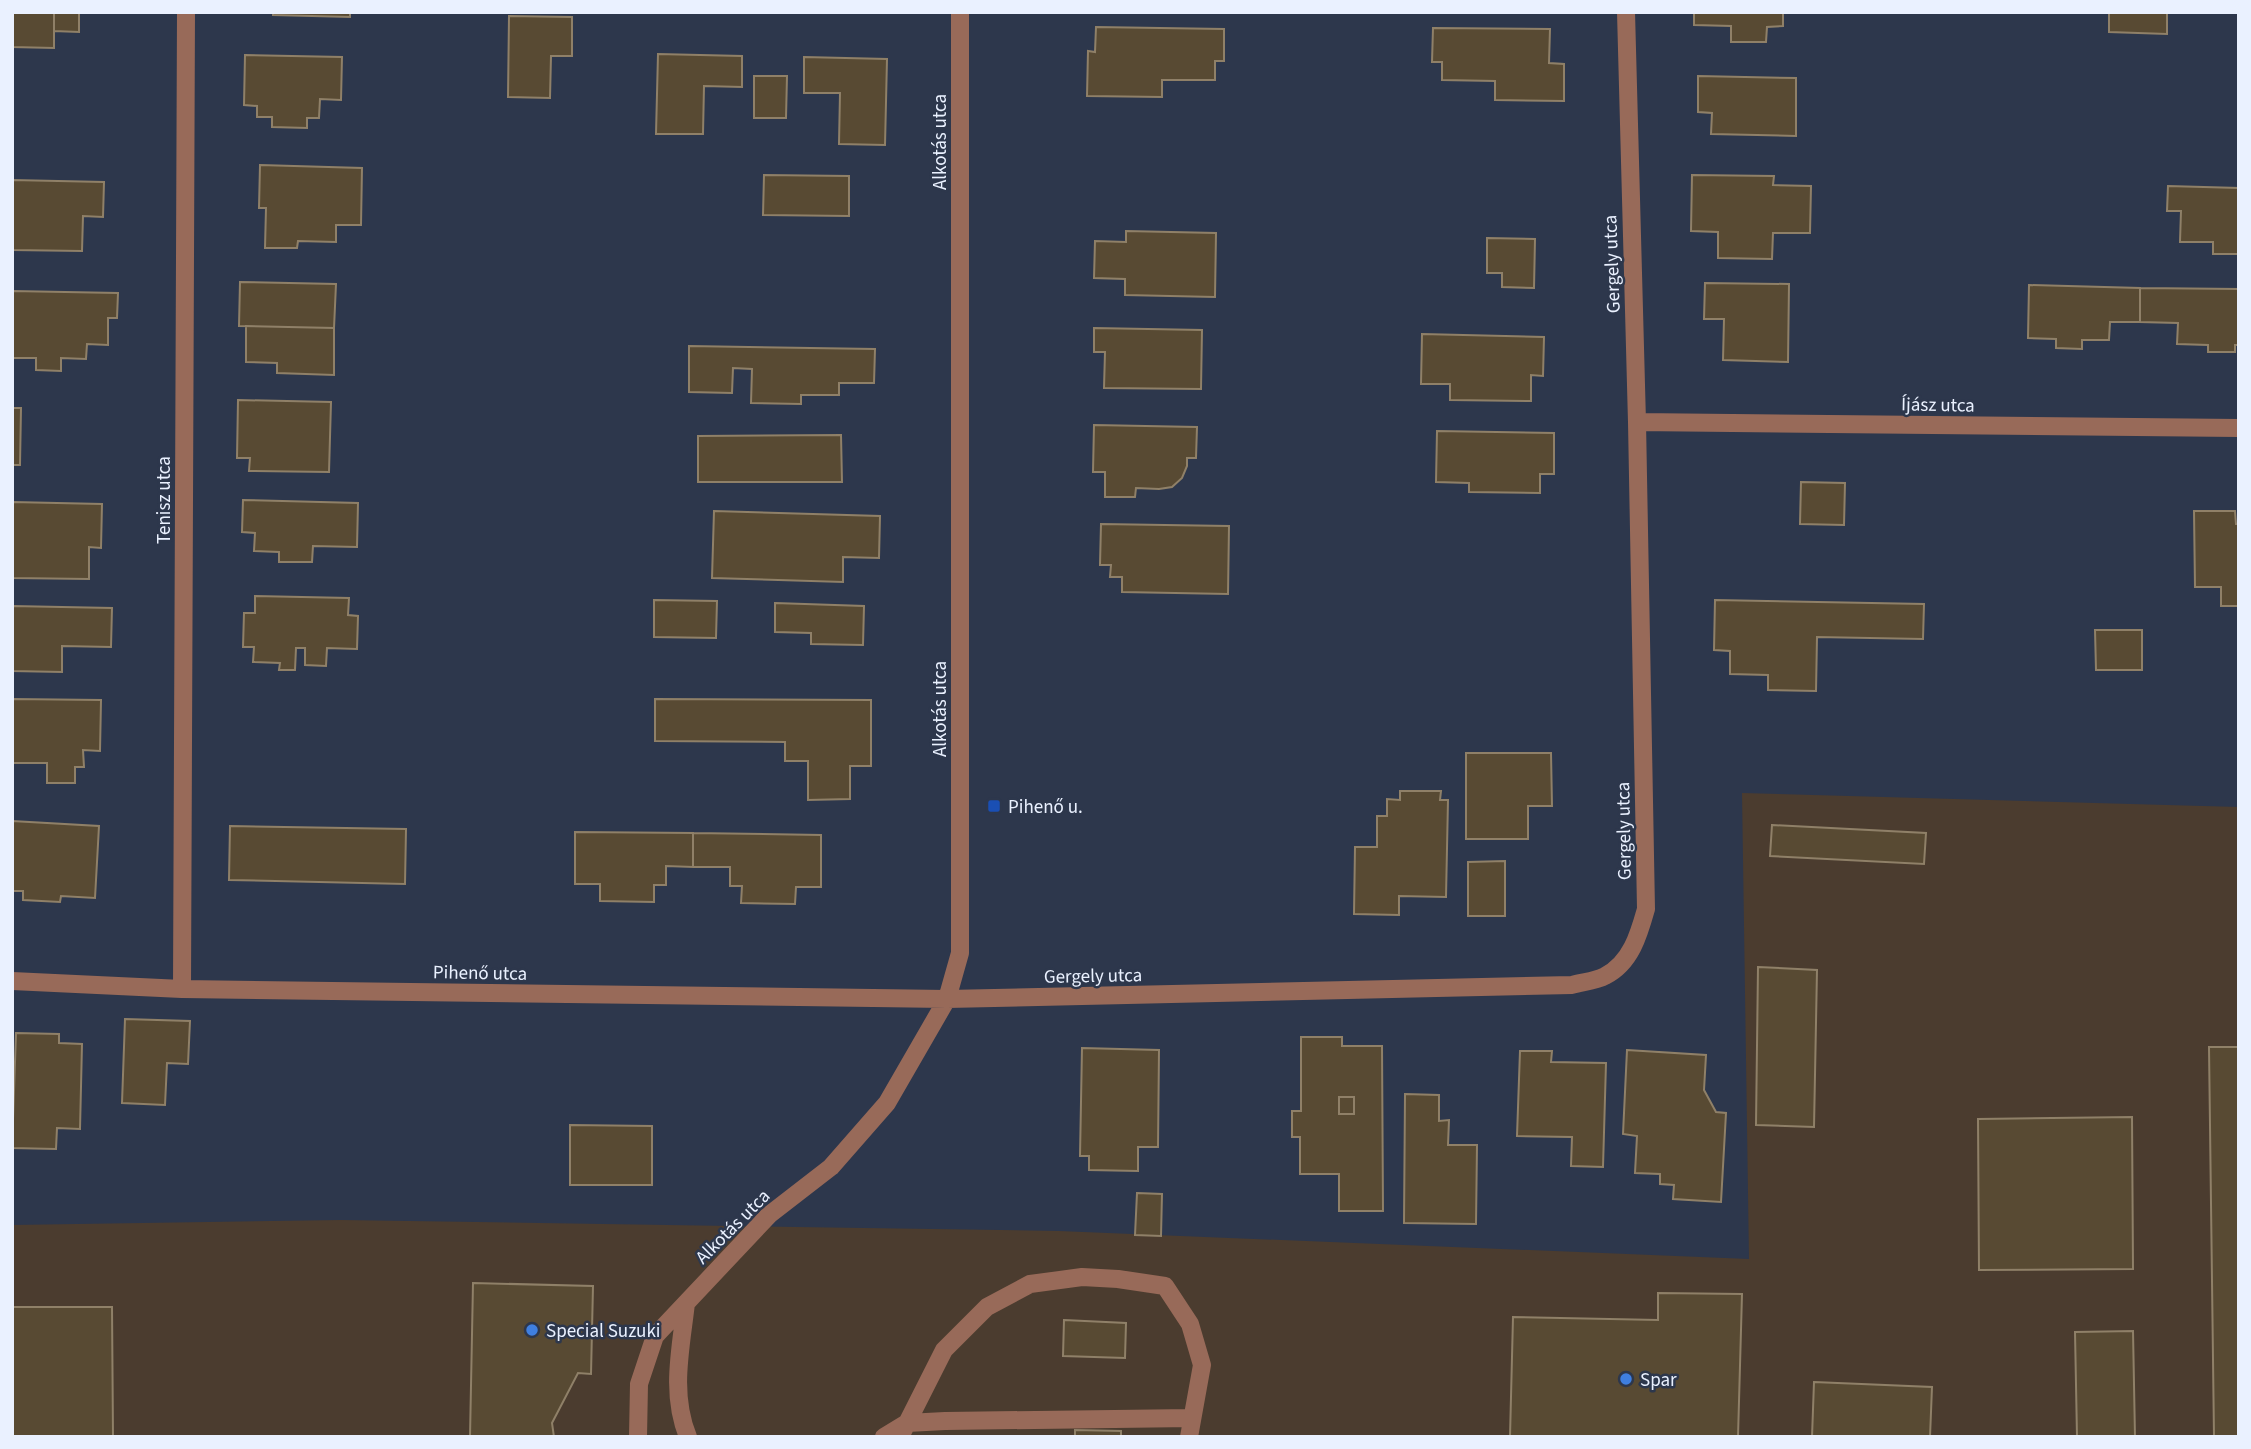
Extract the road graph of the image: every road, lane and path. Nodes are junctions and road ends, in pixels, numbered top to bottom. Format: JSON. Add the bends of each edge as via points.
{"nodes":[{"id":1,"x":186,"y":12,"type":"edge"},
{"id":2,"x":960,"y":12,"type":"edge"},
{"id":3,"x":1626,"y":12,"type":"edge"},
{"id":4,"x":1637,"y":422,"type":"junction"},
{"id":5,"x":2239,"y":428,"type":"edge"},
{"id":6,"x":12,"y":981,"type":"edge"},
{"id":7,"x":182,"y":989,"type":"junction"},
{"id":8,"x":947,"y":999,"type":"junction"},
{"id":9,"x":686,"y":1303,"type":"junction"},
{"id":10,"x":1192,"y":1418,"type":"junction"},
{"id":11,"x":904,"y":1430,"type":"edge"},
{"id":12,"x":638,"y":1437,"type":"edge"},
{"id":13,"x":688,"y":1437,"type":"edge"},
{"id":14,"x":884,"y":1437,"type":"edge"},
{"id":15,"x":1189,"y":1437,"type":"edge"}],
"edges":[{"from":1,"to":7,"type":"street","name":"Tenisz utca"},
{"from":2,"to":8,"type":"street","name":"Alkotás utca","via":[[960,953]]},
{"from":3,"to":4,"type":"street","name":"Gergely utca"},
{"from":4,"to":5,"type":"street","name":"Íjász utca"},
{"from":4,"to":8,"type":"street","name":"Gergely utca","via":[[1646,909],[1637,942],[1606,976],[1572,985]]},
{"from":6,"to":7,"type":"street","name":"Pihenő utca"},
{"from":7,"to":8,"type":"street","name":"Pihenő utca"},
{"from":8,"to":9,"type":"street","name":"Alkotás utca","via":[[887,1103],[831,1167],[769,1215]]},
{"from":9,"to":12,"type":"street","name":"Alkotás utca","via":[[655,1336],[639,1384]]},
{"from":9,"to":13,"type":"street","via":[[676,1385]]},
{"from":10,"to":11,"type":"street"},
{"from":10,"to":11,"type":"street","via":[[1202,1365],[1190,1324],[1165,1286],[1082,1277],[1030,1284],[988,1307],[944,1350]]},
{"from":10,"to":15,"type":"street"},
{"from":11,"to":14,"type":"street"}]}
